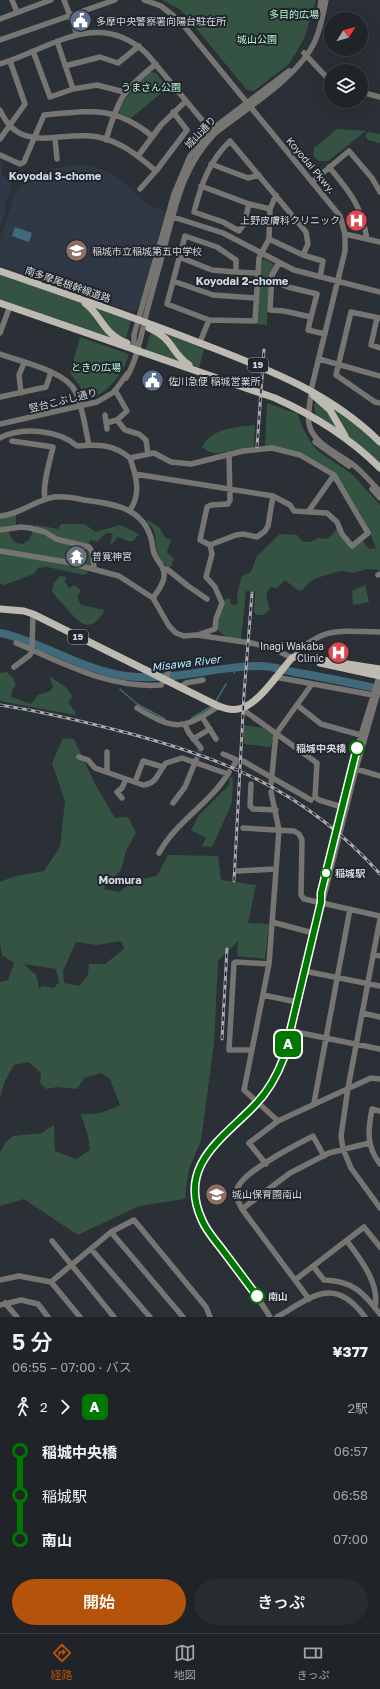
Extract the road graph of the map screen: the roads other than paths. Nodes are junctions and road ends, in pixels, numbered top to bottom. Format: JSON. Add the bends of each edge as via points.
{"nodes":[{"id":1,"x":12,"y":0,"type":"edge"},
{"id":2,"x":51,"y":0,"type":"edge"},
{"id":3,"x":64,"y":0,"type":"edge"},
{"id":4,"x":115,"y":0,"type":"edge"},
{"id":5,"x":144,"y":0,"type":"edge"},
{"id":6,"x":321,"y":0,"type":"edge"},
{"id":7,"x":326,"y":0,"type":"edge"},
{"id":8,"x":17,"y":12,"type":"junction"},
{"id":9,"x":70,"y":15,"type":"junction"},
{"id":10,"x":0,"y":19,"type":"edge"},
{"id":11,"x":319,"y":24,"type":"junction"},
{"id":12,"x":77,"y":34,"type":"junction"},
{"id":13,"x":0,"y":40,"type":"edge"},
{"id":14,"x":57,"y":41,"type":"junction"},
{"id":15,"x":138,"y":46,"type":"junction"},
{"id":16,"x":33,"y":51,"type":"junction"},
{"id":17,"x":306,"y":54,"type":"junction"},
{"id":18,"x":10,"y":61,"type":"junction"},
{"id":19,"x":0,"y":64,"type":"edge"},
{"id":20,"x":156,"y":64,"type":"junction"},
{"id":21,"x":65,"y":66,"type":"junction"},
{"id":22,"x":324,"y":74,"type":"edge"},
{"id":23,"x":73,"y":89,"type":"junction"},
{"id":24,"x":124,"y":92,"type":"junction"},
{"id":25,"x":368,"y":94,"type":"edge"},
{"id":26,"x":380,"y":97,"type":"edge"},
{"id":27,"x":186,"y":101,"type":"junction"},
{"id":28,"x":249,"y":104,"type":"junction"},
{"id":29,"x":0,"y":112,"type":"edge"},
{"id":30,"x":173,"y":112,"type":"junction"},
{"id":31,"x":114,"y":114,"type":"junction"},
{"id":32,"x":9,"y":125,"type":"junction"},
{"id":33,"x":213,"y":132,"type":"junction"},
{"id":34,"x":152,"y":136,"type":"junction"},
{"id":35,"x":33,"y":138,"type":"junction"},
{"id":36,"x":0,"y":139,"type":"edge"},
{"id":37,"x":55,"y":139,"type":"junction"},
{"id":38,"x":106,"y":140,"type":"junction"},
{"id":39,"x":0,"y":155,"type":"edge"},
{"id":40,"x":138,"y":156,"type":"junction"},
{"id":41,"x":57,"y":159,"type":"dead end"},
{"id":42,"x":211,"y":164,"type":"junction"},
{"id":43,"x":329,"y":167,"type":"junction"},
{"id":44,"x":156,"y":171,"type":"junction"},
{"id":45,"x":259,"y":175,"type":"junction"},
{"id":46,"x":313,"y":181,"type":"junction"},
{"id":47,"x":201,"y":186,"type":"junction"},
{"id":48,"x":140,"y":189,"type":"dead end"},
{"id":49,"x":380,"y":192,"type":"edge"},
{"id":50,"x":276,"y":195,"type":"junction"},
{"id":51,"x":249,"y":204,"type":"junction"},
{"id":52,"x":270,"y":209,"type":"junction"},
{"id":53,"x":173,"y":217,"type":"junction"},
{"id":54,"x":346,"y":234,"type":"junction"},
{"id":55,"x":269,"y":239,"type":"junction"},
{"id":56,"x":367,"y":239,"type":"junction"},
{"id":57,"x":380,"y":242,"type":"edge"},
{"id":58,"x":261,"y":253,"type":"junction"},
{"id":59,"x":303,"y":255,"type":"junction"},
{"id":60,"x":179,"y":257,"type":"junction"},
{"id":61,"x":279,"y":263,"type":"junction"},
{"id":62,"x":0,"y":271,"type":"edge"},
{"id":63,"x":236,"y":272,"type":"junction"},
{"id":64,"x":257,"y":273,"type":"junction"},
{"id":65,"x":320,"y":277,"type":"junction"},
{"id":66,"x":272,"y":280,"type":"junction"},
{"id":67,"x":173,"y":281,"type":"junction"},
{"id":68,"x":337,"y":282,"type":"junction"},
{"id":69,"x":153,"y":288,"type":"junction"},
{"id":70,"x":380,"y":292,"type":"edge"},
{"id":71,"x":78,"y":298,"type":"junction"},
{"id":72,"x":255,"y":298,"type":"junction"},
{"id":73,"x":0,"y":303,"type":"edge"},
{"id":74,"x":10,"y":306,"type":"junction"},
{"id":75,"x":311,"y":317,"type":"junction"},
{"id":76,"x":379,"y":318,"type":"edge"},
{"id":77,"x":142,"y":320,"type":"junction"},
{"id":78,"x":209,"y":320,"type":"junction"},
{"id":79,"x":0,"y":333,"type":"edge"},
{"id":80,"x":324,"y":334,"type":"junction"},
{"id":81,"x":200,"y":342,"type":"junction"},
{"id":82,"x":135,"y":347,"type":"junction"},
{"id":83,"x":380,"y":348,"type":"edge"},
{"id":84,"x":0,"y":354,"type":"edge"},
{"id":85,"x":319,"y":359,"type":"junction"},
{"id":86,"x":24,"y":363,"type":"junction"},
{"id":87,"x":339,"y":364,"type":"junction"},
{"id":88,"x":196,"y":370,"type":"junction"},
{"id":89,"x":51,"y":372,"type":"junction"},
{"id":90,"x":380,"y":376,"type":"edge"},
{"id":91,"x":126,"y":378,"type":"junction"},
{"id":92,"x":115,"y":390,"type":"junction"},
{"id":93,"x":314,"y":391,"type":"junction"},
{"id":94,"x":21,"y":393,"type":"junction"},
{"id":95,"x":0,"y":397,"type":"edge"},
{"id":96,"x":380,"y":403,"type":"edge"},
{"id":97,"x":79,"y":406,"type":"junction"},
{"id":98,"x":303,"y":411,"type":"junction"},
{"id":99,"x":105,"y":415,"type":"dead end"},
{"id":100,"x":117,"y":420,"type":"junction"},
{"id":101,"x":0,"y":424,"type":"edge"},
{"id":102,"x":308,"y":424,"type":"junction"},
{"id":103,"x":0,"y":438,"type":"edge"},
{"id":104,"x":12,"y":441,"type":"dead end"},
{"id":105,"x":349,"y":441,"type":"junction"},
{"id":106,"x":380,"y":442,"type":"edge"},
{"id":107,"x":89,"y":445,"type":"junction"},
{"id":108,"x":148,"y":454,"type":"junction"},
{"id":109,"x":229,"y":454,"type":"junction"},
{"id":110,"x":130,"y":458,"type":"junction"},
{"id":111,"x":380,"y":468,"type":"edge"},
{"id":112,"x":135,"y":474,"type":"junction"},
{"id":113,"x":334,"y":475,"type":"junction"},
{"id":114,"x":231,"y":489,"type":"junction"},
{"id":115,"x":380,"y":492,"type":"edge"},
{"id":116,"x":273,"y":496,"type":"junction"},
{"id":117,"x":380,"y":498,"type":"edge"},
{"id":118,"x":45,"y":499,"type":"junction"},
{"id":119,"x":129,"y":511,"type":"junction"},
{"id":120,"x":308,"y":512,"type":"junction"},
{"id":121,"x":0,"y":516,"type":"edge"},
{"id":122,"x":0,"y":530,"type":"edge"},
{"id":123,"x":210,"y":545,"type":"junction"},
{"id":124,"x":0,"y":551,"type":"edge"},
{"id":125,"x":94,"y":569,"type":"junction"},
{"id":126,"x":163,"y":569,"type":"junction"},
{"id":127,"x":153,"y":598,"type":"junction"},
{"id":128,"x":207,"y":599,"type":"dead end"},
{"id":129,"x":0,"y":609,"type":"edge"},
{"id":130,"x":33,"y":614,"type":"junction"},
{"id":131,"x":380,"y":632,"type":"edge"},
{"id":132,"x":198,"y":635,"type":"junction"},
{"id":133,"x":16,"y":643,"type":"dead end"},
{"id":134,"x":33,"y":649,"type":"junction"},
{"id":135,"x":292,"y":658,"type":"junction"},
{"id":136,"x":14,"y":667,"type":"dead end"},
{"id":137,"x":380,"y":674,"type":"edge"},
{"id":138,"x":276,"y":676,"type":"junction"},
{"id":139,"x":166,"y":677,"type":"junction"},
{"id":140,"x":203,"y":680,"type":"dead end"},
{"id":141,"x":312,"y":684,"type":"junction"},
{"id":142,"x":378,"y":684,"type":"edge"},
{"id":143,"x":180,"y":687,"type":"junction"},
{"id":144,"x":376,"y":694,"type":"edge"},
{"id":145,"x":215,"y":704,"type":"junction"},
{"id":146,"x":297,"y":705,"type":"junction"},
{"id":147,"x":137,"y":708,"type":"dead end"},
{"id":148,"x":242,"y":708,"type":"junction"},
{"id":149,"x":202,"y":717,"type":"junction"},
{"id":150,"x":185,"y":725,"type":"junction"},
{"id":151,"x":210,"y":729,"type":"junction"},
{"id":152,"x":276,"y":734,"type":"junction"},
{"id":153,"x":362,"y":736,"type":"junction"},
{"id":154,"x":216,"y":738,"type":"dead end"},
{"id":155,"x":193,"y":739,"type":"junction"},
{"id":156,"x":201,"y":748,"type":"dead end"},
{"id":157,"x":107,"y":752,"type":"dead end"},
{"id":158,"x":223,"y":754,"type":"dead end"},
{"id":159,"x":79,"y":757,"type":"dead end"},
{"id":160,"x":196,"y":761,"type":"junction"},
{"id":161,"x":243,"y":761,"type":"dead end"},
{"id":162,"x":234,"y":765,"type":"dead end"},
{"id":163,"x":162,"y":767,"type":"junction"},
{"id":164,"x":356,"y":769,"type":"junction"},
{"id":165,"x":107,"y":772,"type":"junction"},
{"id":166,"x":271,"y":776,"type":"junction"},
{"id":167,"x":380,"y":776,"type":"edge"},
{"id":168,"x":126,"y":779,"type":"junction"},
{"id":169,"x":135,"y":782,"type":"junction"},
{"id":170,"x":251,"y":784,"type":"dead end"},
{"id":171,"x":271,"y":784,"type":"dead end"},
{"id":172,"x":271,"y":792,"type":"dead end"},
{"id":173,"x":122,"y":798,"type":"dead end"},
{"id":174,"x":311,"y":800,"type":"dead end"},
{"id":175,"x":172,"y":803,"type":"dead end"},
{"id":176,"x":342,"y":807,"type":"junction"},
{"id":177,"x":276,"y":810,"type":"junction"},
{"id":178,"x":341,"y":818,"type":"junction"},
{"id":179,"x":243,"y":828,"type":"dead end"},
{"id":180,"x":279,"y":830,"type":"junction"},
{"id":181,"x":159,"y":853,"type":"dead end"},
{"id":182,"x":276,"y":869,"type":"junction"},
{"id":183,"x":237,"y":871,"type":"dead end"},
{"id":184,"x":321,"y":902,"type":"junction"},
{"id":185,"x":350,"y":909,"type":"junction"},
{"id":186,"x":380,"y":918,"type":"edge"},
{"id":187,"x":272,"y":922,"type":"junction"},
{"id":188,"x":313,"y":933,"type":"junction"},
{"id":189,"x":373,"y":954,"type":"junction"},
{"id":190,"x":380,"y":956,"type":"edge"},
{"id":191,"x":269,"y":964,"type":"junction"},
{"id":192,"x":304,"y":971,"type":"junction"},
{"id":193,"x":337,"y":977,"type":"junction"},
{"id":194,"x":368,"y":983,"type":"junction"},
{"id":195,"x":380,"y":986,"type":"edge"},
{"id":196,"x":263,"y":995,"type":"junction"},
{"id":197,"x":297,"y":1002,"type":"junction"},
{"id":198,"x":362,"y":1013,"type":"junction"},
{"id":199,"x":380,"y":1017,"type":"edge"},
{"id":200,"x":291,"y":1031,"type":"junction"},
{"id":201,"x":326,"y":1038,"type":"junction"},
{"id":202,"x":356,"y":1044,"type":"junction"},
{"id":203,"x":380,"y":1049,"type":"edge"},
{"id":204,"x":251,"y":1050,"type":"junction"},
{"id":205,"x":380,"y":1079,"type":"edge"},
{"id":206,"x":348,"y":1088,"type":"junction"},
{"id":207,"x":257,"y":1102,"type":"junction"},
{"id":208,"x":314,"y":1103,"type":"junction"},
{"id":209,"x":380,"y":1111,"type":"edge"},
{"id":210,"x":278,"y":1121,"type":"junction"},
{"id":211,"x":369,"y":1143,"type":"junction"},
{"id":212,"x":343,"y":1149,"type":"junction"},
{"id":213,"x":324,"y":1156,"type":"junction"},
{"id":214,"x":266,"y":1164,"type":"junction"},
{"id":215,"x":380,"y":1164,"type":"edge"},
{"id":216,"x":380,"y":1208,"type":"edge"},
{"id":217,"x":242,"y":1210,"type":"junction"},
{"id":218,"x":111,"y":1232,"type":"junction"},
{"id":219,"x":347,"y":1240,"type":"junction"},
{"id":220,"x":52,"y":1241,"type":"dead end"},
{"id":221,"x":380,"y":1247,"type":"edge"},
{"id":222,"x":91,"y":1249,"type":"junction"},
{"id":223,"x":71,"y":1265,"type":"junction"},
{"id":224,"x":313,"y":1266,"type":"junction"},
{"id":225,"x":0,"y":1280,"type":"edge"},
{"id":226,"x":295,"y":1280,"type":"junction"},
{"id":227,"x":51,"y":1282,"type":"junction"},
{"id":228,"x":309,"y":1299,"type":"junction"},
{"id":229,"x":3,"y":1304,"type":"edge"},
{"id":230,"x":375,"y":1307,"type":"junction"},
{"id":231,"x":380,"y":1314,"type":"edge"},
{"id":232,"x":148,"y":1316,"type":"edge"},
{"id":233,"x":17,"y":1317,"type":"edge"},
{"id":234,"x":48,"y":1317,"type":"edge"},
{"id":235,"x":80,"y":1317,"type":"edge"},
{"id":236,"x":114,"y":1317,"type":"edge"},
{"id":237,"x":183,"y":1317,"type":"edge"},
{"id":238,"x":210,"y":1317,"type":"edge"},
{"id":239,"x":270,"y":1317,"type":"edge"},
{"id":240,"x":277,"y":1317,"type":"edge"},
{"id":241,"x":365,"y":1317,"type":"edge"}],
"edges":[{"from":1,"to":8,"type":"street"},
{"from":2,"to":8,"type":"street"},
{"from":3,"to":9,"type":"street"},
{"from":4,"to":9,"type":"street"},
{"from":5,"to":28,"type":"street","name":"Koyodai Pkwy.","via":[[161,6],[176,17]]},
{"from":6,"to":11,"type":"street","name":"城山通り"},
{"from":7,"to":11,"type":"street","name":"城山通り"},
{"from":8,"to":10,"type":"street"},
{"from":9,"to":12,"type":"street"},
{"from":9,"to":13,"type":"street"},
{"from":11,"to":17,"type":"street","name":"城山通り"},
{"from":12,"to":14,"type":"street"},
{"from":12,"to":15,"type":"street","via":[[102,32],[119,35]]},
{"from":14,"to":16,"type":"street"},
{"from":14,"to":21,"type":"street"},
{"from":15,"to":20,"type":"street"},
{"from":15,"to":21,"type":"street","via":[[118,63],[100,57]]},
{"from":16,"to":18,"type":"street"},
{"from":16,"to":23,"type":"street","via":[[50,97]]},
{"from":17,"to":22,"type":"street"},
{"from":17,"to":28,"type":"street","name":"城山通り","via":[[290,74]]},
{"from":18,"to":19,"type":"street"},
{"from":18,"to":32,"type":"street","via":[[25,104]]},
{"from":20,"to":24,"type":"street"},
{"from":20,"to":27,"type":"street"},
{"from":21,"to":23,"type":"street"},
{"from":23,"to":24,"type":"street","via":[[97,85]]},
{"from":24,"to":31,"type":"street"},
{"from":25,"to":26,"type":"street"},
{"from":27,"to":30,"type":"street"},
{"from":27,"to":33,"type":"street"},
{"from":28,"to":33,"type":"street","name":"城山通り"},
{"from":28,"to":46,"type":"street","name":"Koyodai Pkwy."},
{"from":29,"to":32,"type":"street"},
{"from":30,"to":34,"type":"street"},
{"from":30,"to":44,"type":"street","via":[[187,130]]},
{"from":31,"to":34,"type":"street","via":[[134,122]]},
{"from":31,"to":35,"type":"street","via":[[91,111],[44,115]]},
{"from":31,"to":38,"type":"street"},
{"from":32,"to":35,"type":"street"},
{"from":32,"to":36,"type":"street"},
{"from":33,"to":53,"type":"street","name":"城山通り","via":[[187,172]]},
{"from":33,"to":77,"type":"street","name":"城山通り","via":[[190,156],[177,183]]},
{"from":34,"to":40,"type":"street"},
{"from":35,"to":37,"type":"street"},
{"from":35,"to":39,"type":"street","via":[[24,162],[20,164]]},
{"from":37,"to":38,"type":"street","via":[[87,136]]},
{"from":37,"to":41,"type":"street"},
{"from":38,"to":40,"type":"street","via":[[125,147]]},
{"from":40,"to":44,"type":"street"},
{"from":42,"to":45,"type":"street","via":[[248,178]]},
{"from":42,"to":45,"type":"street","via":[[230,141]]},
{"from":42,"to":47,"type":"street"},
{"from":43,"to":46,"type":"street"},
{"from":43,"to":49,"type":"street","via":[[349,151],[372,178]]},
{"from":43,"to":56,"type":"street","via":[[357,202],[364,220]]},
{"from":44,"to":48,"type":"street"},
{"from":45,"to":50,"type":"street"},
{"from":46,"to":54,"type":"street","name":"Koyodai Pkwy.","via":[[340,216]]},
{"from":47,"to":51,"type":"street"},
{"from":47,"to":51,"type":"street","via":[[194,212],[223,222],[239,231],[244,224]]},
{"from":50,"to":52,"type":"street"},
{"from":50,"to":59,"type":"street","via":[[306,232],[308,244]]},
{"from":51,"to":52,"type":"street"},
{"from":52,"to":55,"type":"street"},
{"from":53,"to":58,"type":"street","via":[[208,227]]},
{"from":53,"to":69,"type":"street","name":"城山通り"},
{"from":54,"to":56,"type":"street"},
{"from":54,"to":68,"type":"street","name":"Koyodai Pkwy.","via":[[345,251]]},
{"from":55,"to":58,"type":"street"},
{"from":55,"to":59,"type":"street"},
{"from":56,"to":57,"type":"street"},
{"from":58,"to":61,"type":"street"},
{"from":58,"to":64,"type":"street"},
{"from":59,"to":65,"type":"street","via":[[323,261]]},
{"from":60,"to":63,"type":"street","via":[[212,270]]},
{"from":60,"to":63,"type":"street","via":[[186,236],[217,247],[236,260]]},
{"from":60,"to":67,"type":"street"},
{"from":61,"to":65,"type":"street"},
{"from":61,"to":66,"type":"street"},
{"from":62,"to":71,"type":"main road","name":"南多摩尾根幹線道路","number":"19"},
{"from":63,"to":64,"type":"street"},
{"from":64,"to":72,"type":"street"},
{"from":65,"to":68,"type":"street"},
{"from":66,"to":75,"type":"street","via":[[316,294]]},
{"from":66,"to":75,"type":"street","via":[[270,310]]},
{"from":67,"to":72,"type":"street","via":[[213,295]]},
{"from":67,"to":78,"type":"street","via":[[167,304]]},
{"from":68,"to":70,"type":"street"},
{"from":68,"to":80,"type":"street","name":"Koyodai Pkwy."},
{"from":69,"to":77,"type":"street"},
{"from":69,"to":77,"type":"street","name":"城山通り"},
{"from":71,"to":77,"type":"main road","name":"南多摩尾根幹線道路","number":"19"},
{"from":71,"to":82,"type":"main road","via":[[92,308],[107,331]]},
{"from":72,"to":78,"type":"street","via":[[253,322]]},
{"from":73,"to":74,"type":"main road","number":"19"},
{"from":74,"to":79,"type":"street"},
{"from":74,"to":82,"type":"main road","number":"19"},
{"from":75,"to":80,"type":"street","via":[[308,330]]},
{"from":76,"to":83,"type":"street","via":[[371,345]]},
{"from":76,"to":87,"type":"street","via":[[351,312]]},
{"from":77,"to":81,"type":"main road","name":"南多摩尾根幹線道路","number":"19"},
{"from":77,"to":82,"type":"street"},
{"from":77,"to":88,"type":"main road","via":[[163,336],[184,362]]},
{"from":78,"to":81,"type":"street"},
{"from":80,"to":85,"type":"street","name":"Koyodai Pkwy."},
{"from":81,"to":93,"type":"main road","name":"南多摩尾根幹線道路","number":"19","via":[[257,364]]},
{"from":82,"to":88,"type":"main road","number":"19"},
{"from":82,"to":91,"type":"street"},
{"from":82,"to":91,"type":"street","name":"竪台こぶし通り"},
{"from":84,"to":86,"type":"street"},
{"from":85,"to":87,"type":"street"},
{"from":85,"to":93,"type":"street","name":"Koyodai Pkwy.","via":[[313,382]]},
{"from":86,"to":89,"type":"street"},
{"from":86,"to":94,"type":"street","via":[[19,376]]},
{"from":87,"to":90,"type":"street"},
{"from":87,"to":96,"type":"street","via":[[336,374]]},
{"from":88,"to":98,"type":"main road","number":"19","via":[[255,390]]},
{"from":89,"to":94,"type":"street","via":[[46,387]]},
{"from":89,"to":97,"type":"street","via":[[70,383],[78,397]]},
{"from":91,"to":92,"type":"street","name":"竪台こぶし通り"},
{"from":92,"to":97,"type":"street","name":"竪台こぶし通り","via":[[101,400]]},
{"from":92,"to":100,"type":"street","via":[[127,411]]},
{"from":93,"to":98,"type":"street","name":"Koyodai Pkwy.","via":[[308,395]]},
{"from":93,"to":105,"type":"main road","via":[[314,396],[330,410]]},
{"from":93,"to":106,"type":"main road","number":"19","via":[[350,415]]},
{"from":94,"to":95,"type":"street"},
{"from":97,"to":101,"type":"street","name":"竪台こぶし通り"},
{"from":97,"to":107,"type":"street"},
{"from":98,"to":102,"type":"street","name":"Koyodai Pkwy."},
{"from":98,"to":105,"type":"main road","number":"19"},
{"from":99,"to":100,"type":"street","via":[[106,426]]},
{"from":100,"to":108,"type":"street","via":[[125,430],[139,434],[146,440]]},
{"from":102,"to":115,"type":"street","via":[[319,441],[356,467]]},
{"from":102,"to":117,"type":"street","via":[[309,434],[317,444],[354,470]]},
{"from":103,"to":107,"type":"street","via":[[14,433],[56,434],[69,439],[77,446]]},
{"from":104,"to":118,"type":"street","via":[[53,446]]},
{"from":105,"to":111,"type":"main road","number":"19"},
{"from":107,"to":110,"type":"street","via":[[114,447]]},
{"from":108,"to":109,"type":"street","via":[[154,453],[171,462],[191,464]]},
{"from":108,"to":110,"type":"street"},
{"from":109,"to":113,"type":"street","via":[[272,448],[300,455]]},
{"from":109,"to":114,"type":"street"},
{"from":110,"to":112,"type":"street"},
{"from":112,"to":114,"type":"street"},
{"from":112,"to":119,"type":"street","via":[[136,497]]},
{"from":113,"to":120,"type":"street"},
{"from":113,"to":120,"type":"street","via":[[368,533],[352,546],[342,534],[337,522],[327,513]]},
{"from":114,"to":116,"type":"street"},
{"from":114,"to":123,"type":"street","via":[[228,504],[207,507],[200,540]]},
{"from":116,"to":120,"type":"street","via":[[290,505],[294,511]]},
{"from":116,"to":123,"type":"street","via":[[266,531],[257,536],[236,535]]},
{"from":118,"to":119,"type":"street","via":[[63,497],[111,503]]},
{"from":118,"to":121,"type":"street","via":[[17,512]]},
{"from":119,"to":126,"type":"street","via":[[148,528],[152,536],[154,556]]},
{"from":122,"to":125,"type":"street","via":[[30,528],[45,532],[56,540],[89,547],[93,553]]},
{"from":123,"to":132,"type":"street","via":[[212,554],[206,577],[215,587],[222,603],[215,629]]},
{"from":124,"to":125,"type":"street"},
{"from":125,"to":127,"type":"street","via":[[119,576],[146,591]]},
{"from":126,"to":127,"type":"street","via":[[164,580]]},
{"from":126,"to":128,"type":"street","via":[[167,569]]},
{"from":127,"to":132,"type":"street","via":[[174,631],[184,636]]},
{"from":129,"to":130,"type":"main road","number":"19"},
{"from":130,"to":134,"type":"street"},
{"from":130,"to":139,"type":"main road","number":"19","via":[[153,674]]},
{"from":131,"to":135,"type":"street","via":[[326,633],[308,642]]},
{"from":132,"to":135,"type":"street","via":[[272,648]]},
{"from":133,"to":134,"type":"street"},
{"from":134,"to":136,"type":"street","via":[[30,655]]},
{"from":134,"to":139,"type":"street","via":[[88,674],[108,680],[148,686]]},
{"from":135,"to":137,"type":"main road","via":[[304,656]]},
{"from":135,"to":138,"type":"main road"},
{"from":137,"to":142,"type":"street"},
{"from":138,"to":141,"type":"street"},
{"from":138,"to":148,"type":"main road","via":[[255,701]]},
{"from":139,"to":143,"type":"main road","number":"19","via":[[172,684]]},
{"from":140,"to":143,"type":"street","via":[[186,683]]},
{"from":141,"to":144,"type":"street"},
{"from":141,"to":146,"type":"street"},
{"from":142,"to":144,"type":"street"},
{"from":143,"to":145,"type":"main road","number":"19"},
{"from":144,"to":153,"type":"street"},
{"from":145,"to":148,"type":"main road","number":"19","via":[[230,709]]},
{"from":145,"to":149,"type":"street"},
{"from":146,"to":152,"type":"street"},
{"from":146,"to":153,"type":"street","via":[[321,724]]},
{"from":147,"to":150,"type":"street","via":[[167,724]]},
{"from":148,"to":152,"type":"street"},
{"from":149,"to":150,"type":"street"},
{"from":149,"to":151,"type":"street"},
{"from":150,"to":155,"type":"street"},
{"from":151,"to":154,"type":"street"},
{"from":151,"to":155,"type":"street"},
{"from":152,"to":166,"type":"street"},
{"from":152,"to":176,"type":"street","via":[[317,763],[314,795],[316,799]]},
{"from":153,"to":164,"type":"street"},
{"from":153,"to":176,"type":"street"},
{"from":155,"to":156,"type":"street"},
{"from":157,"to":165,"type":"street"},
{"from":158,"to":162,"type":"street","via":[[236,760]]},
{"from":159,"to":165,"type":"street","via":[[88,760],[95,768]]},
{"from":160,"to":163,"type":"street","via":[[182,758],[166,763]]},
{"from":160,"to":175,"type":"street","via":[[185,787]]},
{"from":160,"to":181,"type":"street","via":[[228,773],[173,833]]},
{"from":161,"to":166,"type":"street"},
{"from":163,"to":169,"type":"street","via":[[160,775],[148,784]]},
{"from":163,"to":169,"type":"street","via":[[143,761]]},
{"from":164,"to":167,"type":"street"},
{"from":164,"to":178,"type":"street"},
{"from":165,"to":168,"type":"street"},
{"from":166,"to":171,"type":"street"},
{"from":166,"to":174,"type":"street"},
{"from":168,"to":169,"type":"street"},
{"from":168,"to":173,"type":"street","via":[[117,792]]},
{"from":170,"to":177,"type":"street","via":[[250,806],[253,809]]},
{"from":172,"to":177,"type":"street"},
{"from":176,"to":178,"type":"street"},
{"from":177,"to":180,"type":"street"},
{"from":178,"to":184,"type":"street","via":[[321,893]]},
{"from":179,"to":180,"type":"street"},
{"from":180,"to":182,"type":"street"},
{"from":180,"to":184,"type":"street","via":[[294,831],[301,837],[302,896]]},
{"from":182,"to":183,"type":"street"},
{"from":182,"to":187,"type":"street"},
{"from":184,"to":185,"type":"street"},
{"from":184,"to":188,"type":"street"},
{"from":185,"to":186,"type":"street"},
{"from":185,"to":193,"type":"street"},
{"from":186,"to":189,"type":"street"},
{"from":187,"to":188,"type":"street"},
{"from":187,"to":191,"type":"street"},
{"from":188,"to":192,"type":"street"},
{"from":189,"to":190,"type":"street"},
{"from":189,"to":194,"type":"street"},
{"from":191,"to":196,"type":"street"},
{"from":191,"to":204,"type":"street","via":[[234,964],[229,1050]]},
{"from":192,"to":193,"type":"street"},
{"from":192,"to":197,"type":"street"},
{"from":193,"to":194,"type":"street"},
{"from":193,"to":201,"type":"street"},
{"from":194,"to":195,"type":"street"},
{"from":194,"to":198,"type":"street"},
{"from":196,"to":197,"type":"street"},
{"from":196,"to":204,"type":"street"},
{"from":197,"to":200,"type":"street"},
{"from":198,"to":199,"type":"street"},
{"from":198,"to":202,"type":"street"},
{"from":200,"to":201,"type":"street"},
{"from":200,"to":207,"type":"street","via":[[280,1069]]},
{"from":201,"to":202,"type":"street"},
{"from":201,"to":208,"type":"street"},
{"from":202,"to":203,"type":"street"},
{"from":202,"to":206,"type":"street"},
{"from":204,"to":207,"type":"street","via":[[243,1088]]},
{"from":205,"to":206,"type":"street","via":[[371,1078]]},
{"from":206,"to":208,"type":"street"},
{"from":206,"to":212,"type":"street","via":[[342,1128]]},
{"from":207,"to":210,"type":"street"},
{"from":207,"to":239,"type":"street","via":[[204,1156],[196,1177],[196,1200],[198,1212],[207,1229]]},
{"from":208,"to":210,"type":"street"},
{"from":209,"to":211,"type":"street","via":[[372,1109]]},
{"from":210,"to":214,"type":"street","via":[[250,1143]]},
{"from":211,"to":212,"type":"street"},
{"from":211,"to":215,"type":"street"},
{"from":212,"to":213,"type":"street"},
{"from":212,"to":216,"type":"street","via":[[351,1168]]},
{"from":213,"to":214,"type":"street","via":[[314,1136],[278,1154]]},
{"from":213,"to":217,"type":"street","via":[[290,1173]]},
{"from":214,"to":217,"type":"street","via":[[242,1181],[237,1189],[237,1201]]},
{"from":217,"to":226,"type":"street"},
{"from":218,"to":222,"type":"street"},
{"from":218,"to":237,"type":"street"},
{"from":218,"to":238,"type":"street","via":[[134,1220],[206,1307]]},
{"from":219,"to":221,"type":"street","via":[[364,1227]]},
{"from":219,"to":224,"type":"street"},
{"from":219,"to":230,"type":"street","via":[[373,1278],[377,1296]]},
{"from":220,"to":223,"type":"street"},
{"from":222,"to":223,"type":"street"},
{"from":222,"to":232,"type":"street"},
{"from":223,"to":227,"type":"street"},
{"from":223,"to":236,"type":"street"},
{"from":224,"to":226,"type":"street"},
{"from":224,"to":230,"type":"street","via":[[324,1280],[340,1281],[356,1288]]},
{"from":225,"to":227,"type":"street","via":[[19,1276]]},
{"from":226,"to":228,"type":"street"},
{"from":227,"to":235,"type":"street"},
{"from":228,"to":240,"type":"street"},
{"from":228,"to":241,"type":"street","via":[[324,1293],[338,1294],[352,1301]]},
{"from":229,"to":233,"type":"street"},
{"from":229,"to":234,"type":"street","via":[[21,1300],[38,1304]]},
{"from":230,"to":231,"type":"street"}]}
